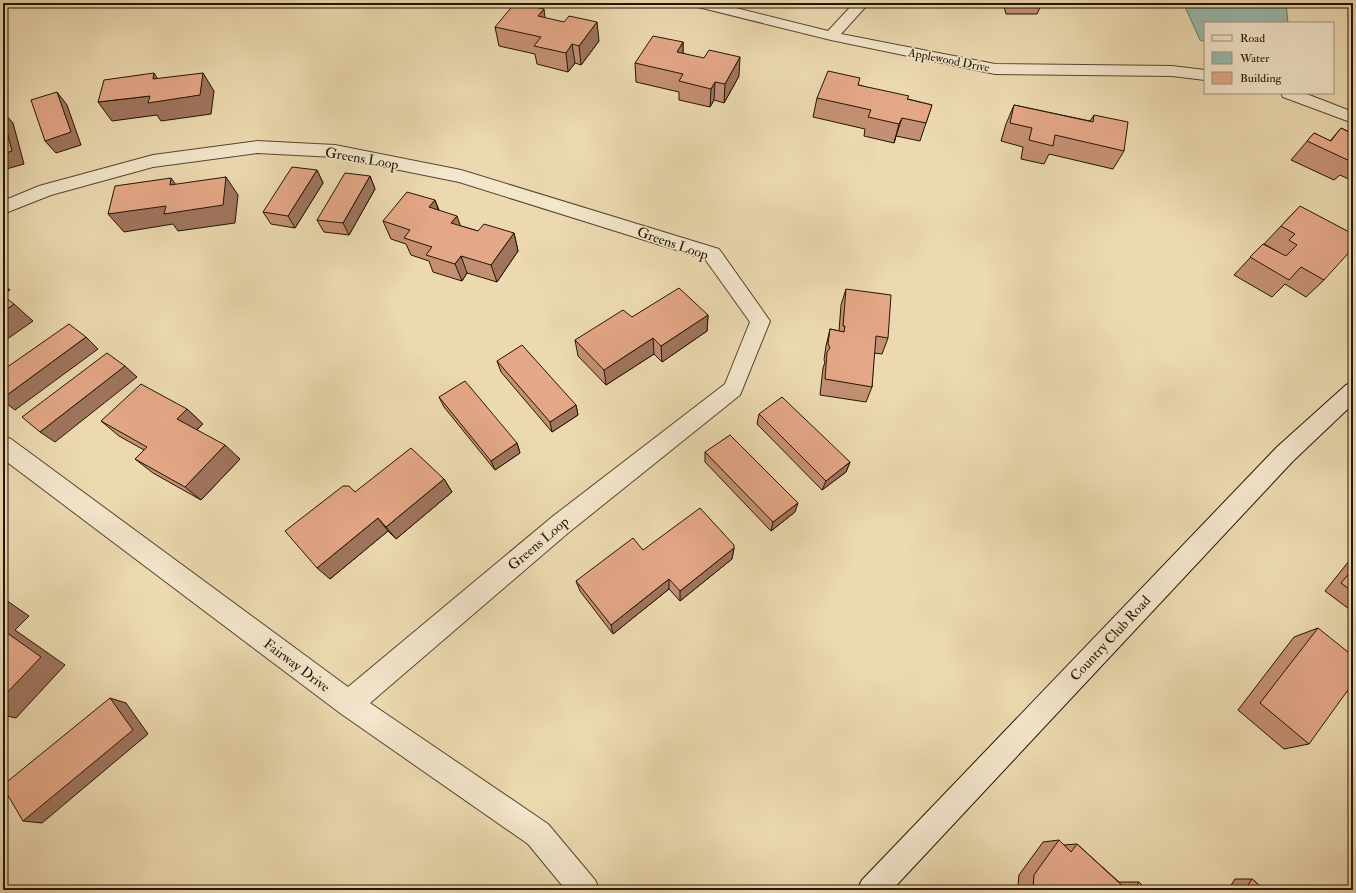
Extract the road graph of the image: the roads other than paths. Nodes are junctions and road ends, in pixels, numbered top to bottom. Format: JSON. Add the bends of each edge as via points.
{"nodes":[{"id":1,"x":699,"y":3,"type":"edge"},
{"id":2,"x":862,"y":3,"type":"edge"},
{"id":3,"x":832,"y":36,"type":"junction"},
{"id":4,"x":1204,"y":75,"type":"edge"},
{"id":5,"x":1292,"y":94,"type":"edge"},
{"id":6,"x":1353,"y":118,"type":"edge"},
{"id":7,"x":3,"y":208,"type":"edge"},
{"id":8,"x":1353,"y":391,"type":"edge"},
{"id":9,"x":3,"y":446,"type":"edge"},
{"id":10,"x":349,"y":704,"type":"junction"},
{"id":11,"x":585,"y":890,"type":"edge"},
{"id":12,"x":872,"y":890,"type":"edge"}],
"edges":[{"from":1,"to":3,"type":"street","name":"Applewood Drive"},
{"from":2,"to":3,"type":"street"},
{"from":3,"to":4,"type":"street","name":"Applewood Drive","via":[[995,69],[1172,71]]},
{"from":5,"to":6,"type":"street"},
{"from":7,"to":10,"type":"street","name":"Greens Loop","via":[[45,190],[153,161],[257,147],[335,151],[461,176],[712,254],[760,321],[733,389],[560,525]]},
{"from":8,"to":12,"type":"street","name":"Country Club Road","via":[[1285,454]]},
{"from":9,"to":10,"type":"street","name":"Fairway Drive"},
{"from":10,"to":11,"type":"street","name":"Fairway Drive","via":[[538,834]]}]}
